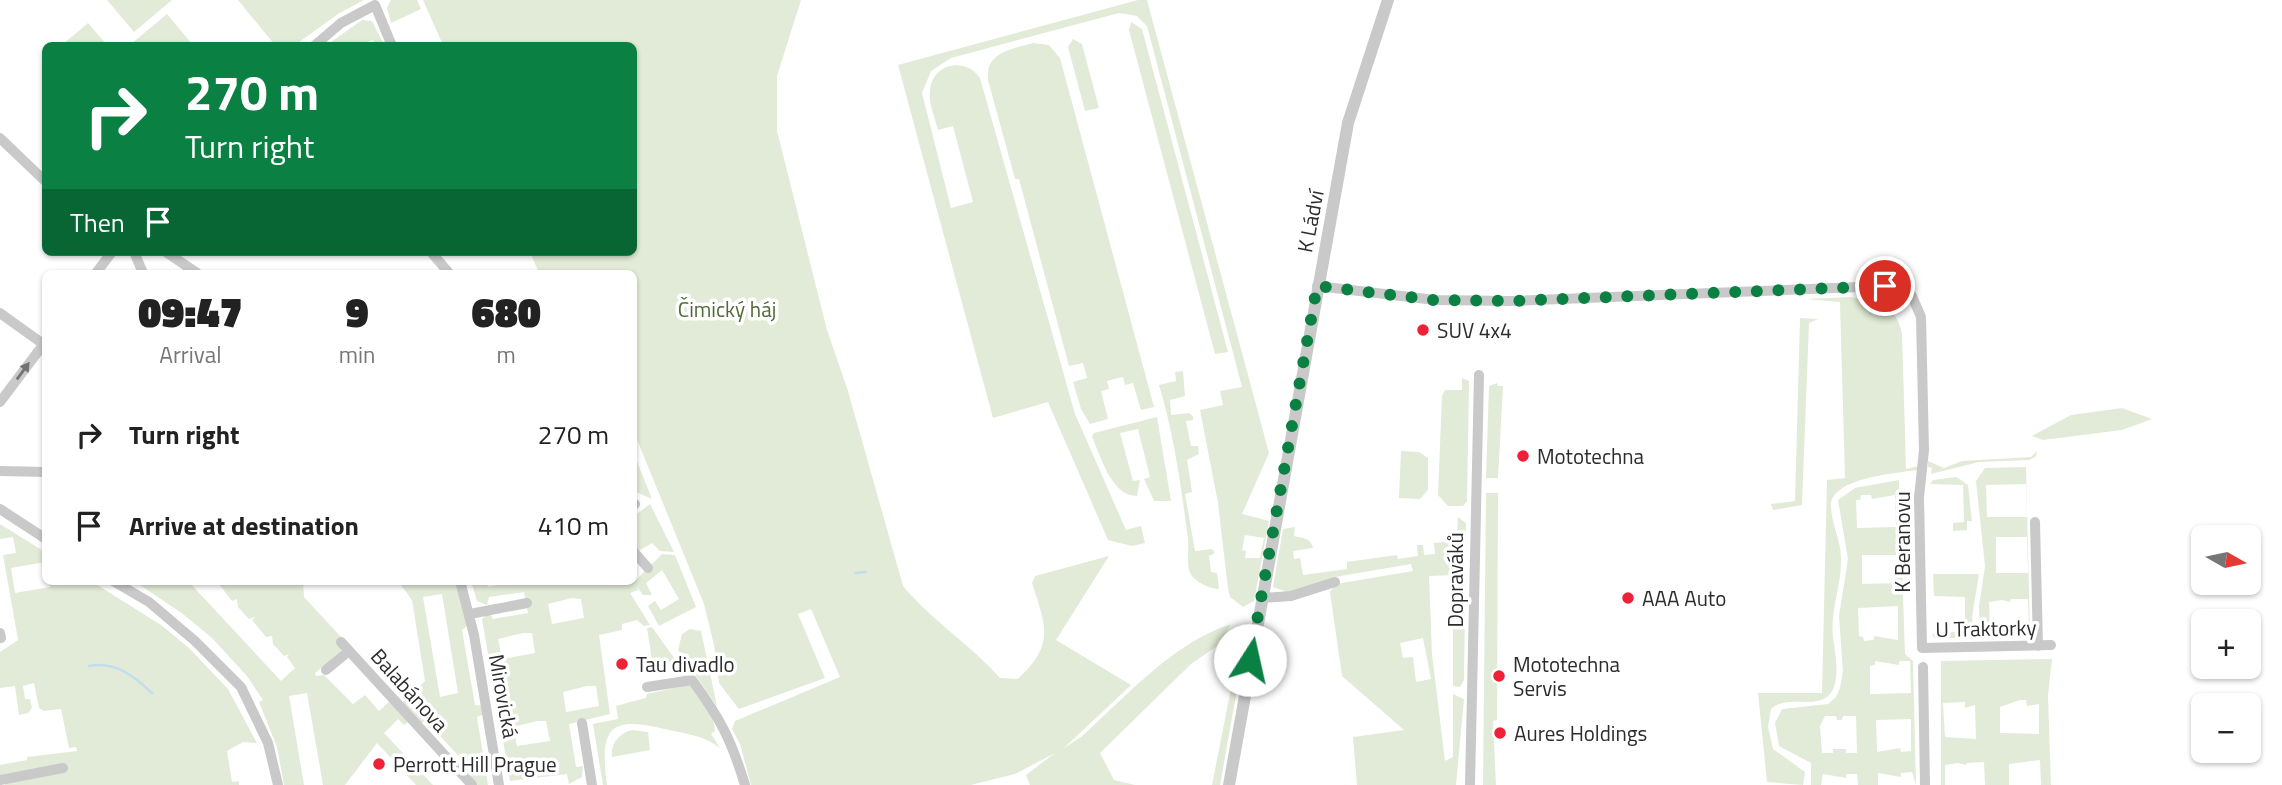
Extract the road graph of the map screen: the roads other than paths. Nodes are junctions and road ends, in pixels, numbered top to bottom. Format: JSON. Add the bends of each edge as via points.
{"nodes":[{"id":1,"x":1388,"y":0,"type":"edge"},
{"id":2,"x":319,"y":42,"type":"edge"},
{"id":3,"x":390,"y":42,"type":"edge"},
{"id":4,"x":0,"y":138,"type":"edge"},
{"id":5,"x":42,"y":178,"type":"edge"},
{"id":6,"x":172,"y":256,"type":"edge"},
{"id":7,"x":434,"y":256,"type":"edge"},
{"id":8,"x":193,"y":270,"type":"edge"},
{"id":9,"x":446,"y":270,"type":"edge"},
{"id":10,"x":1317,"y":286,"type":"junction"},
{"id":11,"x":0,"y":313,"type":"edge"},
{"id":12,"x":42,"y":341,"type":"edge"},
{"id":13,"x":42,"y":347,"type":"edge"},
{"id":14,"x":1479,"y":375,"type":"dead end"},
{"id":15,"x":0,"y":402,"type":"edge"},
{"id":16,"x":0,"y":471,"type":"edge"},
{"id":17,"x":42,"y":472,"type":"edge"},
{"id":18,"x":0,"y":509,"type":"edge"},
{"id":19,"x":2035,"y":522,"type":"dead end"},
{"id":20,"x":42,"y":537,"type":"edge"},
{"id":21,"x":637,"y":555,"type":"edge"},
{"id":22,"x":648,"y":568,"type":"dead end"},
{"id":23,"x":1335,"y":582,"type":"dead end"},
{"id":24,"x":120,"y":585,"type":"edge"},
{"id":25,"x":461,"y":585,"type":"edge"},
{"id":26,"x":1261,"y":597,"type":"junction"},
{"id":27,"x":527,"y":603,"type":"dead end"},
{"id":28,"x":470,"y":614,"type":"junction"},
{"id":29,"x":341,"y":642,"type":"dead end"},
{"id":30,"x":2051,"y":645,"type":"dead end"},
{"id":31,"x":2038,"y":646,"type":"junction"},
{"id":32,"x":1922,"y":648,"type":"joint"},
{"id":33,"x":349,"y":651,"type":"junction"},
{"id":34,"x":1923,"y":667,"type":"dead end"},
{"id":35,"x":326,"y":670,"type":"dead end"},
{"id":36,"x":647,"y":687,"type":"dead end"},
{"id":37,"x":582,"y":723,"type":"dead end"},
{"id":38,"x":63,"y":768,"type":"dead end"},
{"id":39,"x":0,"y":780,"type":"edge"},
{"id":40,"x":278,"y":785,"type":"edge"},
{"id":41,"x":472,"y":785,"type":"edge"},
{"id":42,"x":499,"y":785,"type":"edge"},
{"id":43,"x":592,"y":785,"type":"edge"},
{"id":44,"x":745,"y":785,"type":"edge"},
{"id":45,"x":1229,"y":785,"type":"edge"},
{"id":46,"x":1470,"y":785,"type":"edge"},
{"id":47,"x":1925,"y":785,"type":"edge"}],
"edges":[{"from":1,"to":10,"type":"street","name":"K Ládví","via":[[1348,123]]},
{"from":2,"to":3,"type":"street","via":[[341,23],[375,5]]},
{"from":4,"to":5,"type":"street"},
{"from":6,"to":8,"type":"street"},
{"from":7,"to":9,"type":"street"},
{"from":10,"to":26,"type":"street","name":"K Ládví"},
{"from":10,"to":32,"type":"street","name":"K Beranovu","via":[[1434,300],[1895,287],[1912,296],[1921,317]]},
{"from":11,"to":12,"type":"street"},
{"from":15,"to":13,"type":"street","one_way":true},
{"from":14,"to":46,"type":"street","name":"Dopraváků"},
{"from":16,"to":17,"type":"street"},
{"from":18,"to":20,"type":"street"},
{"from":19,"to":31,"type":"street"},
{"from":21,"to":22,"type":"street"},
{"from":23,"to":26,"type":"street","via":[[1291,596]]},
{"from":24,"to":40,"type":"street","via":[[149,602],[241,687],[268,743]]},
{"from":25,"to":28,"type":"street","name":"Mirovická"},
{"from":26,"to":45,"type":"street","name":"K Ládví"},
{"from":27,"to":28,"type":"street"},
{"from":28,"to":42,"type":"street","name":"Mirovická"},
{"from":29,"to":33,"type":"street","name":"Balabánova"},
{"from":30,"to":31,"type":"street","name":"U Traktorky"},
{"from":31,"to":32,"type":"street","name":"U Traktorky"},
{"from":33,"to":35,"type":"street","name":"Balabánova"},
{"from":33,"to":41,"type":"street","name":"Balabánova"},
{"from":34,"to":47,"type":"street"},
{"from":36,"to":44,"type":"street","via":[[692,680],[722,721]]},
{"from":37,"to":43,"type":"street"},
{"from":38,"to":39,"type":"street"}]}
